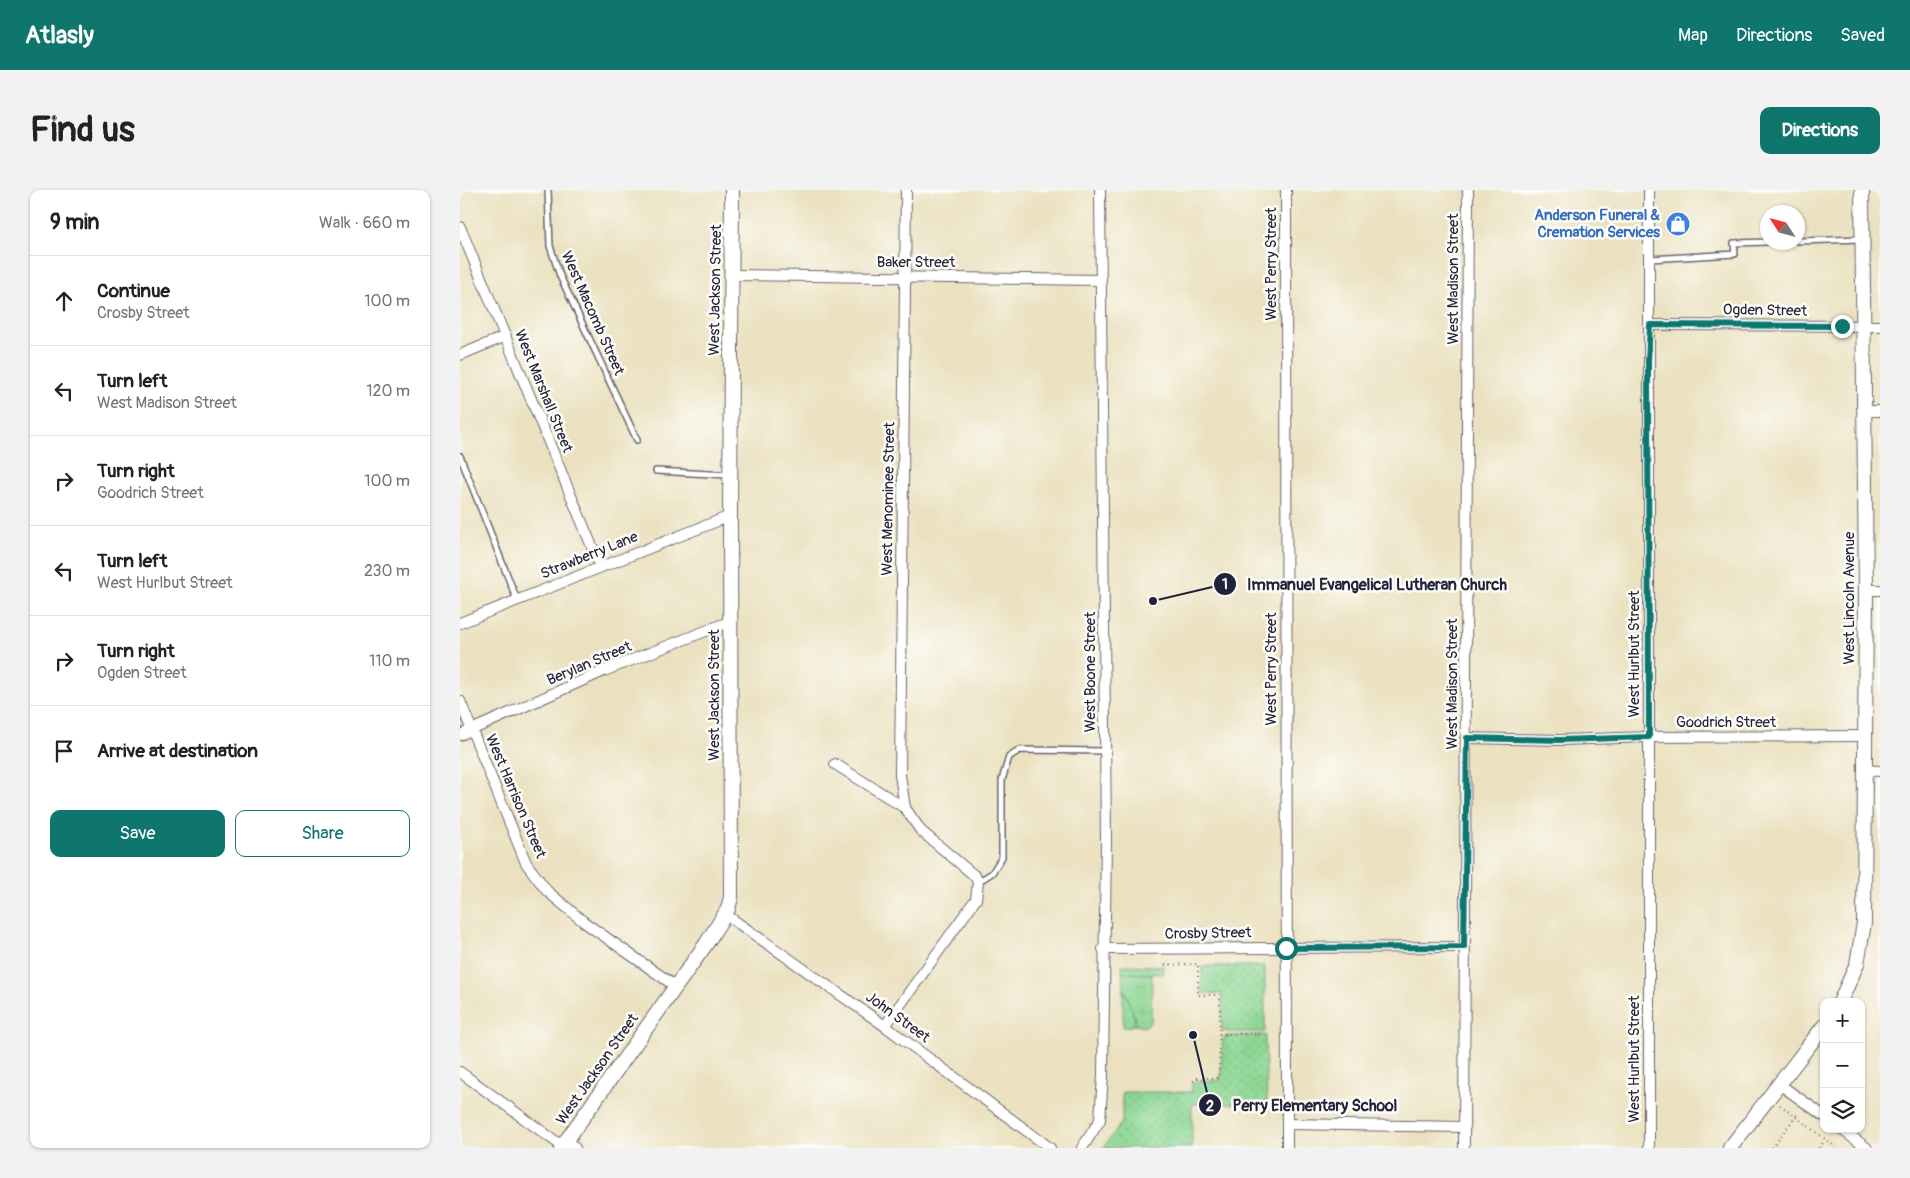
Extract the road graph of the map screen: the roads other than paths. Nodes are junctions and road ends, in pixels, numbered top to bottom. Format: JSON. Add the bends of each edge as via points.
{"nodes":[{"id":1,"x":548,"y":190,"type":"edge"},
{"id":2,"x":732,"y":190,"type":"edge"},
{"id":3,"x":906,"y":190,"type":"edge"},
{"id":4,"x":1100,"y":190,"type":"edge"},
{"id":5,"x":1286,"y":190,"type":"edge"},
{"id":6,"x":1468,"y":190,"type":"edge"},
{"id":7,"x":1649,"y":190,"type":"edge"},
{"id":8,"x":1862,"y":190,"type":"edge"},
{"id":9,"x":460,"y":227,"type":"edge"},
{"id":10,"x":1863,"y":239,"type":"junction"},
{"id":11,"x":1805,"y":241,"type":"edge"},
{"id":12,"x":1760,"y":242,"type":"edge"},
{"id":13,"x":1649,"y":259,"type":"junction"},
{"id":14,"x":732,"y":275,"type":"junction"},
{"id":15,"x":906,"y":277,"type":"junction"},
{"id":16,"x":1100,"y":280,"type":"junction"},
{"id":17,"x":1650,"y":325,"type":"junction"},
{"id":18,"x":1864,"y":326,"type":"junction"},
{"id":19,"x":1880,"y":326,"type":"edge"},
{"id":20,"x":506,"y":336,"type":"junction"},
{"id":21,"x":460,"y":355,"type":"edge"},
{"id":22,"x":1864,"y":411,"type":"junction"},
{"id":23,"x":1880,"y":411,"type":"edge"},
{"id":24,"x":637,"y":440,"type":"dead end"},
{"id":25,"x":460,"y":456,"type":"edge"},
{"id":26,"x":656,"y":471,"type":"dead end"},
{"id":27,"x":730,"y":475,"type":"junction"},
{"id":28,"x":730,"y":516,"type":"junction"},
{"id":29,"x":600,"y":566,"type":"junction"},
{"id":30,"x":1866,"y":590,"type":"junction"},
{"id":31,"x":1880,"y":590,"type":"edge"},
{"id":32,"x":517,"y":600,"type":"junction"},
{"id":33,"x":731,"y":621,"type":"junction"},
{"id":34,"x":460,"y":623,"type":"edge"},
{"id":35,"x":460,"y":701,"type":"edge"},
{"id":36,"x":472,"y":730,"type":"junction"},
{"id":37,"x":460,"y":735,"type":"edge"},
{"id":38,"x":1865,"y":736,"type":"junction"},
{"id":39,"x":1649,"y":737,"type":"junction"},
{"id":40,"x":1467,"y":738,"type":"junction"},
{"id":41,"x":1106,"y":751,"type":"junction"},
{"id":42,"x":835,"y":764,"type":"dead end"},
{"id":43,"x":1864,"y":770,"type":"junction"},
{"id":44,"x":1880,"y":771,"type":"edge"},
{"id":45,"x":906,"y":808,"type":"junction"},
{"id":46,"x":978,"y":882,"type":"junction"},
{"id":47,"x":725,"y":914,"type":"junction"},
{"id":48,"x":1464,"y":947,"type":"junction"},
{"id":49,"x":1286,"y":948,"type":"junction"},
{"id":50,"x":1104,"y":949,"type":"junction"},
{"id":51,"x":675,"y":986,"type":"junction"},
{"id":52,"x":1842,"y":998,"type":"edge"},
{"id":53,"x":885,"y":1026,"type":"junction"},
{"id":54,"x":1820,"y":1031,"type":"edge"},
{"id":55,"x":460,"y":1072,"type":"edge"},
{"id":56,"x":1779,"y":1084,"type":"junction"},
{"id":57,"x":1820,"y":1113,"type":"edge"},
{"id":58,"x":1287,"y":1124,"type":"junction"},
{"id":59,"x":1465,"y":1127,"type":"junction"},
{"id":60,"x":1846,"y":1133,"type":"edge"},
{"id":61,"x":566,"y":1146,"type":"edge"},
{"id":62,"x":1050,"y":1148,"type":"edge"},
{"id":63,"x":1082,"y":1148,"type":"edge"},
{"id":64,"x":1287,"y":1148,"type":"edge"},
{"id":65,"x":1464,"y":1148,"type":"edge"},
{"id":66,"x":1649,"y":1148,"type":"edge"},
{"id":67,"x":1730,"y":1148,"type":"edge"},
{"id":68,"x":1867,"y":1148,"type":"edge"}],
"edges":[{"from":1,"to":24,"type":"lane","name":"West Macomb Street","via":[[550,246],[560,276]]},
{"from":2,"to":14,"type":"street","name":"West Jackson Street"},
{"from":3,"to":15,"type":"street","name":"West Menominee Street"},
{"from":4,"to":16,"type":"street","name":"West Boone Street"},
{"from":5,"to":49,"type":"street","name":"West Perry Street"},
{"from":6,"to":40,"type":"street","name":"West Madison Street"},
{"from":7,"to":13,"type":"street","name":"West Hurlbut Street"},
{"from":8,"to":10,"type":"street","name":"West Lincoln Avenue"},
{"from":9,"to":20,"type":"street","name":"West Marshall Street"},
{"from":10,"to":11,"type":"lane"},
{"from":10,"to":18,"type":"street","name":"West Lincoln Avenue"},
{"from":12,"to":13,"type":"lane","via":[[1734,243],[1735,254]]},
{"from":13,"to":17,"type":"street","name":"West Hurlbut Street"},
{"from":14,"to":15,"type":"street","name":"Baker Street"},
{"from":14,"to":27,"type":"street","name":"West Jackson Street"},
{"from":15,"to":16,"type":"street","name":"Baker Street"},
{"from":15,"to":45,"type":"street","name":"West Menominee Street","via":[[900,775]]},
{"from":16,"to":41,"type":"street","name":"West Boone Street"},
{"from":17,"to":18,"type":"street","name":"Ogden Street"},
{"from":17,"to":39,"type":"street","name":"West Hurlbut Street"},
{"from":18,"to":19,"type":"street","name":"Ogden Street"},
{"from":18,"to":22,"type":"street","name":"West Lincoln Avenue"},
{"from":20,"to":21,"type":"street"},
{"from":20,"to":29,"type":"street","name":"West Marshall Street"},
{"from":22,"to":23,"type":"street"},
{"from":22,"to":30,"type":"street","name":"West Lincoln Avenue"},
{"from":25,"to":32,"type":"lane"},
{"from":26,"to":27,"type":"lane"},
{"from":27,"to":28,"type":"street","name":"West Jackson Street"},
{"from":28,"to":29,"type":"street","name":"Strawberry Lane"},
{"from":28,"to":33,"type":"street","name":"West Jackson Street"},
{"from":29,"to":32,"type":"street","name":"Strawberry Lane"},
{"from":30,"to":31,"type":"street"},
{"from":30,"to":38,"type":"street","name":"West Lincoln Avenue"},
{"from":32,"to":34,"type":"street","name":"Strawberry Lane"},
{"from":33,"to":36,"type":"street","name":"Berylan Street"},
{"from":33,"to":47,"type":"street","name":"West Jackson Street","via":[[731,898]]},
{"from":35,"to":36,"type":"street","name":"West Harrison Street"},
{"from":36,"to":37,"type":"street","name":"Berylan Street"},
{"from":36,"to":51,"type":"street","name":"West Harrison Street","via":[[526,863],[547,891],[584,922]]},
{"from":38,"to":39,"type":"street","name":"Goodrich Street"},
{"from":38,"to":43,"type":"street","name":"West Lincoln Avenue"},
{"from":39,"to":40,"type":"street","name":"Goodrich Street","via":[[1560,740]]},
{"from":39,"to":66,"type":"street","name":"West Hurlbut Street"},
{"from":40,"to":48,"type":"street","name":"West Madison Street"},
{"from":41,"to":46,"type":"lane","via":[[1020,750],[1009,756],[1002,780],[1002,857],[992,873]]},
{"from":41,"to":50,"type":"street","name":"West Boone Street"},
{"from":42,"to":45,"type":"street"},
{"from":43,"to":44,"type":"street"},
{"from":43,"to":52,"type":"street","name":"West Lincoln Avenue","via":[[1864,923],[1857,964]]},
{"from":45,"to":46,"type":"street","via":[[921,831]]},
{"from":46,"to":53,"type":"street","via":[[976,899]]},
{"from":47,"to":51,"type":"street","name":"West Jackson Street"},
{"from":47,"to":53,"type":"street","name":"John Street"},
{"from":48,"to":49,"type":"street","name":"Crosby Street"},
{"from":48,"to":59,"type":"street","name":"West Madison Street"},
{"from":49,"to":50,"type":"street","name":"Crosby Street"},
{"from":49,"to":58,"type":"street","name":"West Perry Street"},
{"from":50,"to":63,"type":"street","name":"West Boone Street","via":[[1102,1113]]},
{"from":51,"to":61,"type":"street","name":"West Jackson Street"},
{"from":53,"to":62,"type":"street","name":"John Street"},
{"from":54,"to":56,"type":"street"},
{"from":55,"to":61,"type":"street"},
{"from":56,"to":57,"type":"street"},
{"from":56,"to":67,"type":"street"},
{"from":58,"to":59,"type":"street"},
{"from":58,"to":64,"type":"street","name":"West Perry Street"},
{"from":59,"to":65,"type":"street","name":"West Madison Street"},
{"from":60,"to":68,"type":"street"}]}
